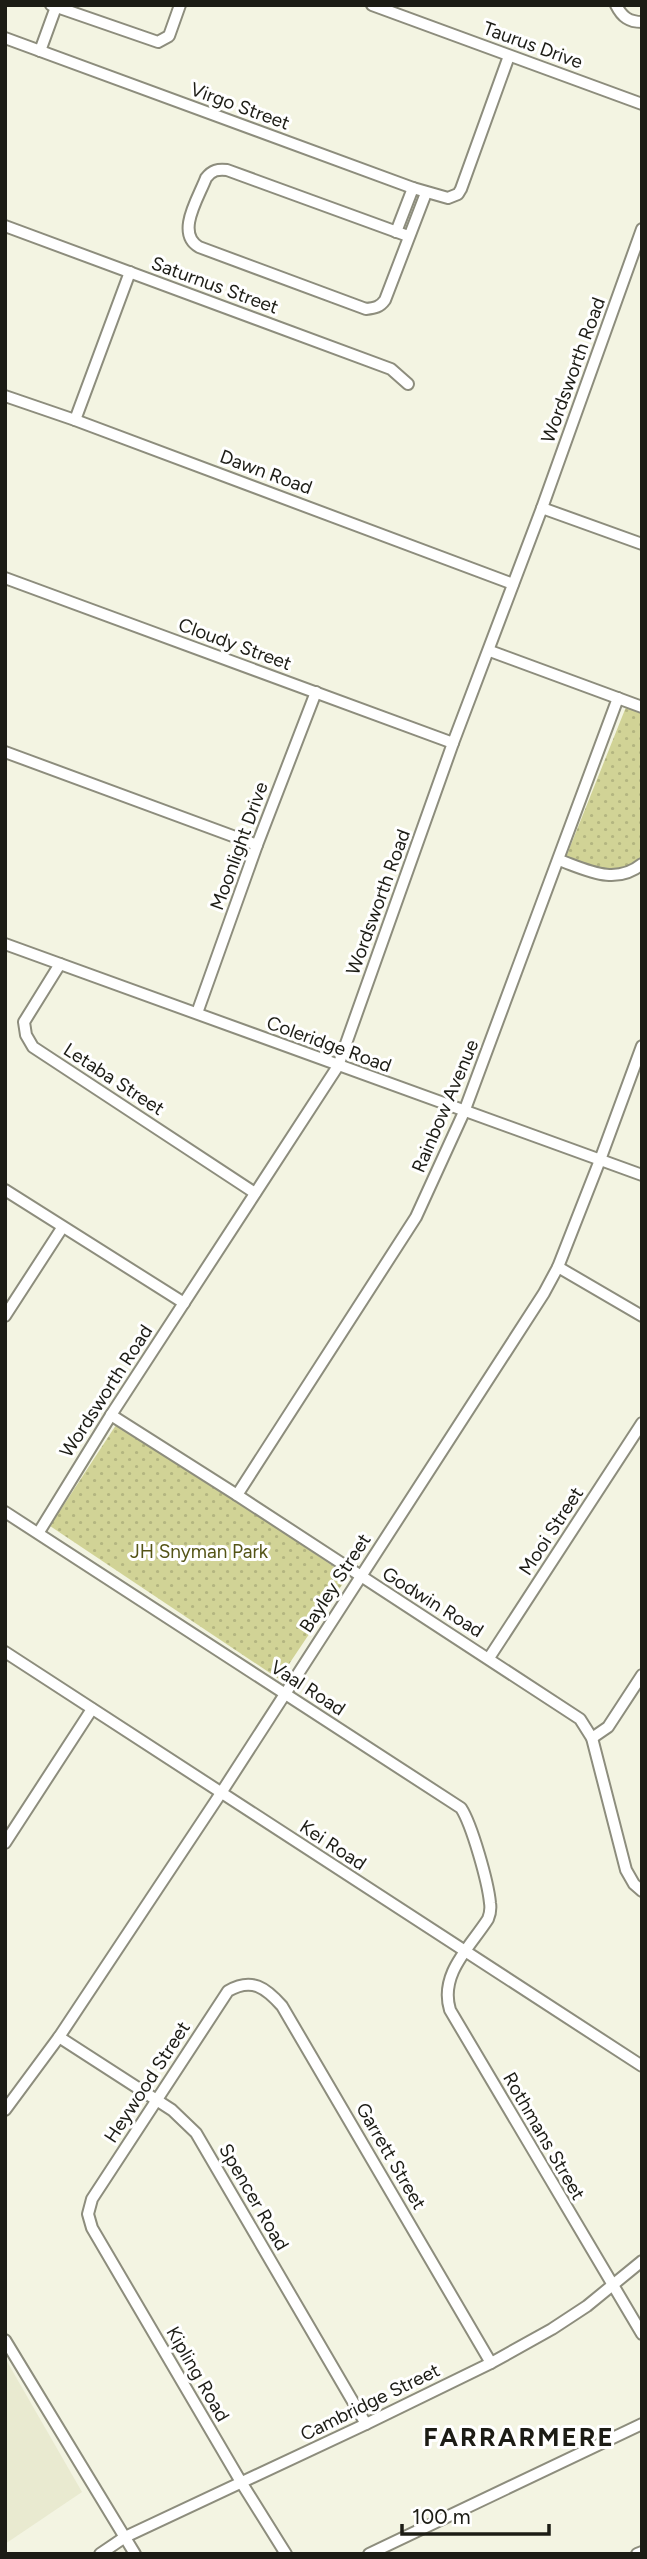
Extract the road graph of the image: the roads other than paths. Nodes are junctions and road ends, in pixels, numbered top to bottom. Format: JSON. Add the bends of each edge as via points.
{"nodes":[{"id":1,"x":180,"y":5,"type":"edge"},
{"id":2,"x":372,"y":5,"type":"edge"},
{"id":3,"x":616,"y":5,"type":"edge"},
{"id":4,"x":54,"y":6,"type":"edge"},
{"id":5,"x":642,"y":22,"type":"edge"},
{"id":6,"x":5,"y":38,"type":"edge"},
{"id":7,"x":40,"y":51,"type":"junction"},
{"id":8,"x":509,"y":55,"type":"junction"},
{"id":9,"x":642,"y":104,"type":"edge"},
{"id":10,"x":413,"y":188,"type":"junction"},
{"id":11,"x":426,"y":193,"type":"junction"},
{"id":12,"x":5,"y":226,"type":"edge"},
{"id":13,"x":642,"y":229,"type":"edge"},
{"id":14,"x":396,"y":232,"type":"junction"},
{"id":15,"x":408,"y":236,"type":"junction"},
{"id":16,"x":130,"y":272,"type":"junction"},
{"id":17,"x":408,"y":384,"type":"dead end"},
{"id":18,"x":5,"y":396,"type":"edge"},
{"id":19,"x":75,"y":420,"type":"junction"},
{"id":20,"x":542,"y":508,"type":"junction"},
{"id":21,"x":642,"y":544,"type":"edge"},
{"id":22,"x":5,"y":578,"type":"edge"},
{"id":23,"x":513,"y":584,"type":"junction"},
{"id":24,"x":490,"y":651,"type":"junction"},
{"id":25,"x":316,"y":692,"type":"junction"},
{"id":26,"x":618,"y":698,"type":"junction"},
{"id":27,"x":642,"y":707,"type":"edge"},
{"id":28,"x":453,"y":743,"type":"junction"},
{"id":29,"x":5,"y":752,"type":"edge"},
{"id":30,"x":257,"y":845,"type":"junction"},
{"id":31,"x":559,"y":860,"type":"junction"},
{"id":32,"x":642,"y":864,"type":"edge"},
{"id":33,"x":5,"y":944,"type":"edge"},
{"id":34,"x":60,"y":964,"type":"junction"},
{"id":35,"x":197,"y":1013,"type":"junction"},
{"id":36,"x":642,"y":1046,"type":"edge"},
{"id":37,"x":338,"y":1066,"type":"junction"},
{"id":38,"x":464,"y":1112,"type":"junction"},
{"id":39,"x":600,"y":1160,"type":"junction"},
{"id":40,"x":642,"y":1175,"type":"edge"},
{"id":41,"x":5,"y":1190,"type":"edge"},
{"id":42,"x":256,"y":1193,"type":"junction"},
{"id":43,"x":62,"y":1228,"type":"junction"},
{"id":44,"x":558,"y":1267,"type":"junction"},
{"id":45,"x":184,"y":1303,"type":"junction"},
{"id":46,"x":5,"y":1316,"type":"edge"},
{"id":47,"x":642,"y":1316,"type":"edge"},
{"id":48,"x":111,"y":1415,"type":"junction"},
{"id":49,"x":642,"y":1423,"type":"edge"},
{"id":50,"x":237,"y":1495,"type":"junction"},
{"id":51,"x":5,"y":1512,"type":"edge"},
{"id":52,"x":38,"y":1532,"type":"junction"},
{"id":53,"x":359,"y":1577,"type":"junction"},
{"id":54,"x":5,"y":1652,"type":"edge"},
{"id":55,"x":489,"y":1658,"type":"junction"},
{"id":56,"x":642,"y":1675,"type":"edge"},
{"id":57,"x":284,"y":1694,"type":"junction"},
{"id":58,"x":92,"y":1709,"type":"junction"},
{"id":59,"x":592,"y":1738,"type":"junction"},
{"id":60,"x":221,"y":1793,"type":"junction"},
{"id":61,"x":5,"y":1843,"type":"edge"},
{"id":62,"x":642,"y":1891,"type":"edge"},
{"id":63,"x":466,"y":1952,"type":"junction"},
{"id":64,"x":245,"y":1984,"type":"joint"},
{"id":65,"x":59,"y":2037,"type":"junction"},
{"id":66,"x":642,"y":2066,"type":"edge"},
{"id":67,"x":157,"y":2100,"type":"junction"},
{"id":68,"x":5,"y":2110,"type":"edge"},
{"id":69,"x":88,"y":2209,"type":"joint"},
{"id":70,"x":642,"y":2261,"type":"edge"},
{"id":71,"x":612,"y":2286,"type":"junction"},
{"id":72,"x":642,"y":2334,"type":"edge"},
{"id":73,"x":5,"y":2340,"type":"edge"},
{"id":74,"x":491,"y":2363,"type":"junction"},
{"id":75,"x":366,"y":2424,"type":"junction"},
{"id":76,"x":642,"y":2424,"type":"edge"},
{"id":77,"x":241,"y":2482,"type":"junction"},
{"id":78,"x":125,"y":2537,"type":"junction"},
{"id":79,"x":100,"y":2554,"type":"edge"},
{"id":80,"x":135,"y":2554,"type":"edge"},
{"id":81,"x":286,"y":2554,"type":"edge"},
{"id":82,"x":369,"y":2554,"type":"edge"}],
"edges":[{"from":1,"to":4,"type":"street","via":[[169,36],[158,41]]},
{"from":2,"to":8,"type":"street","name":"Taurus Drive"},
{"from":3,"to":5,"type":"street","via":[[623,16]]},
{"from":4,"to":7,"type":"street"},
{"from":6,"to":7,"type":"street","name":"Virgo Street"},
{"from":7,"to":10,"type":"street","name":"Virgo Street"},
{"from":8,"to":9,"type":"street","name":"Taurus Drive"},
{"from":8,"to":11,"type":"street","name":"Virgo Street","via":[[458,194],[448,198]]},
{"from":10,"to":11,"type":"street","name":"Virgo Street"},
{"from":10,"to":14,"type":"street"},
{"from":11,"to":15,"type":"street"},
{"from":12,"to":16,"type":"street","name":"Saturnus Street"},
{"from":13,"to":20,"type":"street","name":"Wordsworth Road"},
{"from":14,"to":15,"type":"street"},
{"from":14,"to":15,"type":"street","via":[[219,169],[206,177],[187,230],[199,247],[366,309],[385,300]]},
{"from":16,"to":17,"type":"street","name":"Saturnus Street","via":[[391,369]]},
{"from":16,"to":19,"type":"street"},
{"from":18,"to":19,"type":"street","name":"Dawn Road"},
{"from":19,"to":23,"type":"street","name":"Dawn Road"},
{"from":20,"to":21,"type":"street"},
{"from":20,"to":23,"type":"street","name":"Wordsworth Road"},
{"from":22,"to":25,"type":"street","name":"Cloudy Street"},
{"from":23,"to":24,"type":"street","name":"Wordsworth Road"},
{"from":24,"to":26,"type":"street"},
{"from":24,"to":28,"type":"street","name":"Wordsworth Road"},
{"from":25,"to":28,"type":"street","name":"Cloudy Street"},
{"from":25,"to":30,"type":"street","name":"Moonlight Drive"},
{"from":26,"to":27,"type":"street"},
{"from":26,"to":31,"type":"street","name":"Rainbow Avenue"},
{"from":28,"to":37,"type":"street","name":"Wordsworth Road"},
{"from":29,"to":30,"type":"street"},
{"from":30,"to":35,"type":"street","name":"Moonlight Drive"},
{"from":31,"to":32,"type":"street","via":[[611,877]]},
{"from":31,"to":38,"type":"street","name":"Rainbow Avenue"},
{"from":33,"to":34,"type":"street","name":"Coleridge Road"},
{"from":34,"to":35,"type":"street","name":"Coleridge Road"},
{"from":34,"to":42,"type":"street","name":"Letaba Street","via":[[24,1022],[29,1042]]},
{"from":35,"to":37,"type":"street","name":"Coleridge Road"},
{"from":36,"to":39,"type":"street","name":"Bayley Street"},
{"from":37,"to":38,"type":"street","name":"Coleridge Road"},
{"from":37,"to":42,"type":"street","name":"Wordsworth Road"},
{"from":38,"to":39,"type":"street","name":"Coleridge Road"},
{"from":38,"to":50,"type":"street","name":"Rainbow Avenue","via":[[408,1233]]},
{"from":39,"to":40,"type":"street","name":"Coleridge Road"},
{"from":39,"to":44,"type":"street","name":"Bayley Street"},
{"from":41,"to":43,"type":"street"},
{"from":42,"to":45,"type":"street","name":"Wordsworth Road"},
{"from":43,"to":45,"type":"street"},
{"from":43,"to":46,"type":"street"},
{"from":44,"to":47,"type":"street"},
{"from":44,"to":53,"type":"street","name":"Bayley Street"},
{"from":45,"to":48,"type":"street","name":"Wordsworth Road"},
{"from":48,"to":50,"type":"street","name":"Godwin Road"},
{"from":48,"to":52,"type":"street","name":"Wordsworth Road"},
{"from":49,"to":55,"type":"street","name":"Mooi Street"},
{"from":50,"to":53,"type":"street","name":"Godwin Road"},
{"from":51,"to":52,"type":"street","name":"Vaal Road"},
{"from":52,"to":57,"type":"street","name":"Vaal Road"},
{"from":53,"to":55,"type":"street","name":"Godwin Road"},
{"from":53,"to":57,"type":"street","name":"Bayley Street"},
{"from":54,"to":58,"type":"street","name":"Kei Road"},
{"from":55,"to":59,"type":"street","name":"Godwin Road","via":[[580,1719]]},
{"from":56,"to":59,"type":"street","via":[[608,1727]]},
{"from":57,"to":60,"type":"street","name":"Bayley Street"},
{"from":57,"to":63,"type":"street","name":"Vaal Road","via":[[463,1812],[491,1911]]},
{"from":58,"to":60,"type":"street","name":"Kei Road"},
{"from":58,"to":61,"type":"street"},
{"from":59,"to":62,"type":"street","name":"Godwin Road","via":[[626,1870]]},
{"from":60,"to":63,"type":"street","name":"Kei Road"},
{"from":60,"to":65,"type":"street","name":"Bayley Street"},
{"from":63,"to":66,"type":"street","name":"Kei Road"},
{"from":63,"to":71,"type":"street","name":"Rothmans Street","via":[[448,1980],[450,2010]]},
{"from":64,"to":67,"type":"street","name":"Heywood Street","via":[[224,1996]]},
{"from":64,"to":74,"type":"street","name":"Garrett Street","via":[[261,1986],[282,2006]]},
{"from":65,"to":67,"type":"street","name":"Spencer Road"},
{"from":65,"to":68,"type":"street","name":"Bayley Street"},
{"from":67,"to":69,"type":"street","name":"Heywood Street"},
{"from":67,"to":75,"type":"street","name":"Spencer Road","via":[[196,2133]]},
{"from":69,"to":77,"type":"street","name":"Kipling Road","via":[[92,2228]]},
{"from":70,"to":71,"type":"street","name":"Cambridge Street"},
{"from":71,"to":72,"type":"street","name":"Rothmans Street"},
{"from":71,"to":74,"type":"street","name":"Cambridge Street","via":[[552,2329]]},
{"from":73,"to":78,"type":"street"},
{"from":74,"to":75,"type":"street","name":"Cambridge Street"},
{"from":75,"to":77,"type":"street","name":"Cambridge Street"},
{"from":76,"to":82,"type":"street"},
{"from":77,"to":78,"type":"street","name":"Cambridge Street"},
{"from":77,"to":81,"type":"street","name":"Kipling Road"},
{"from":78,"to":79,"type":"street","name":"Cambridge Street"},
{"from":78,"to":80,"type":"street"}]}
